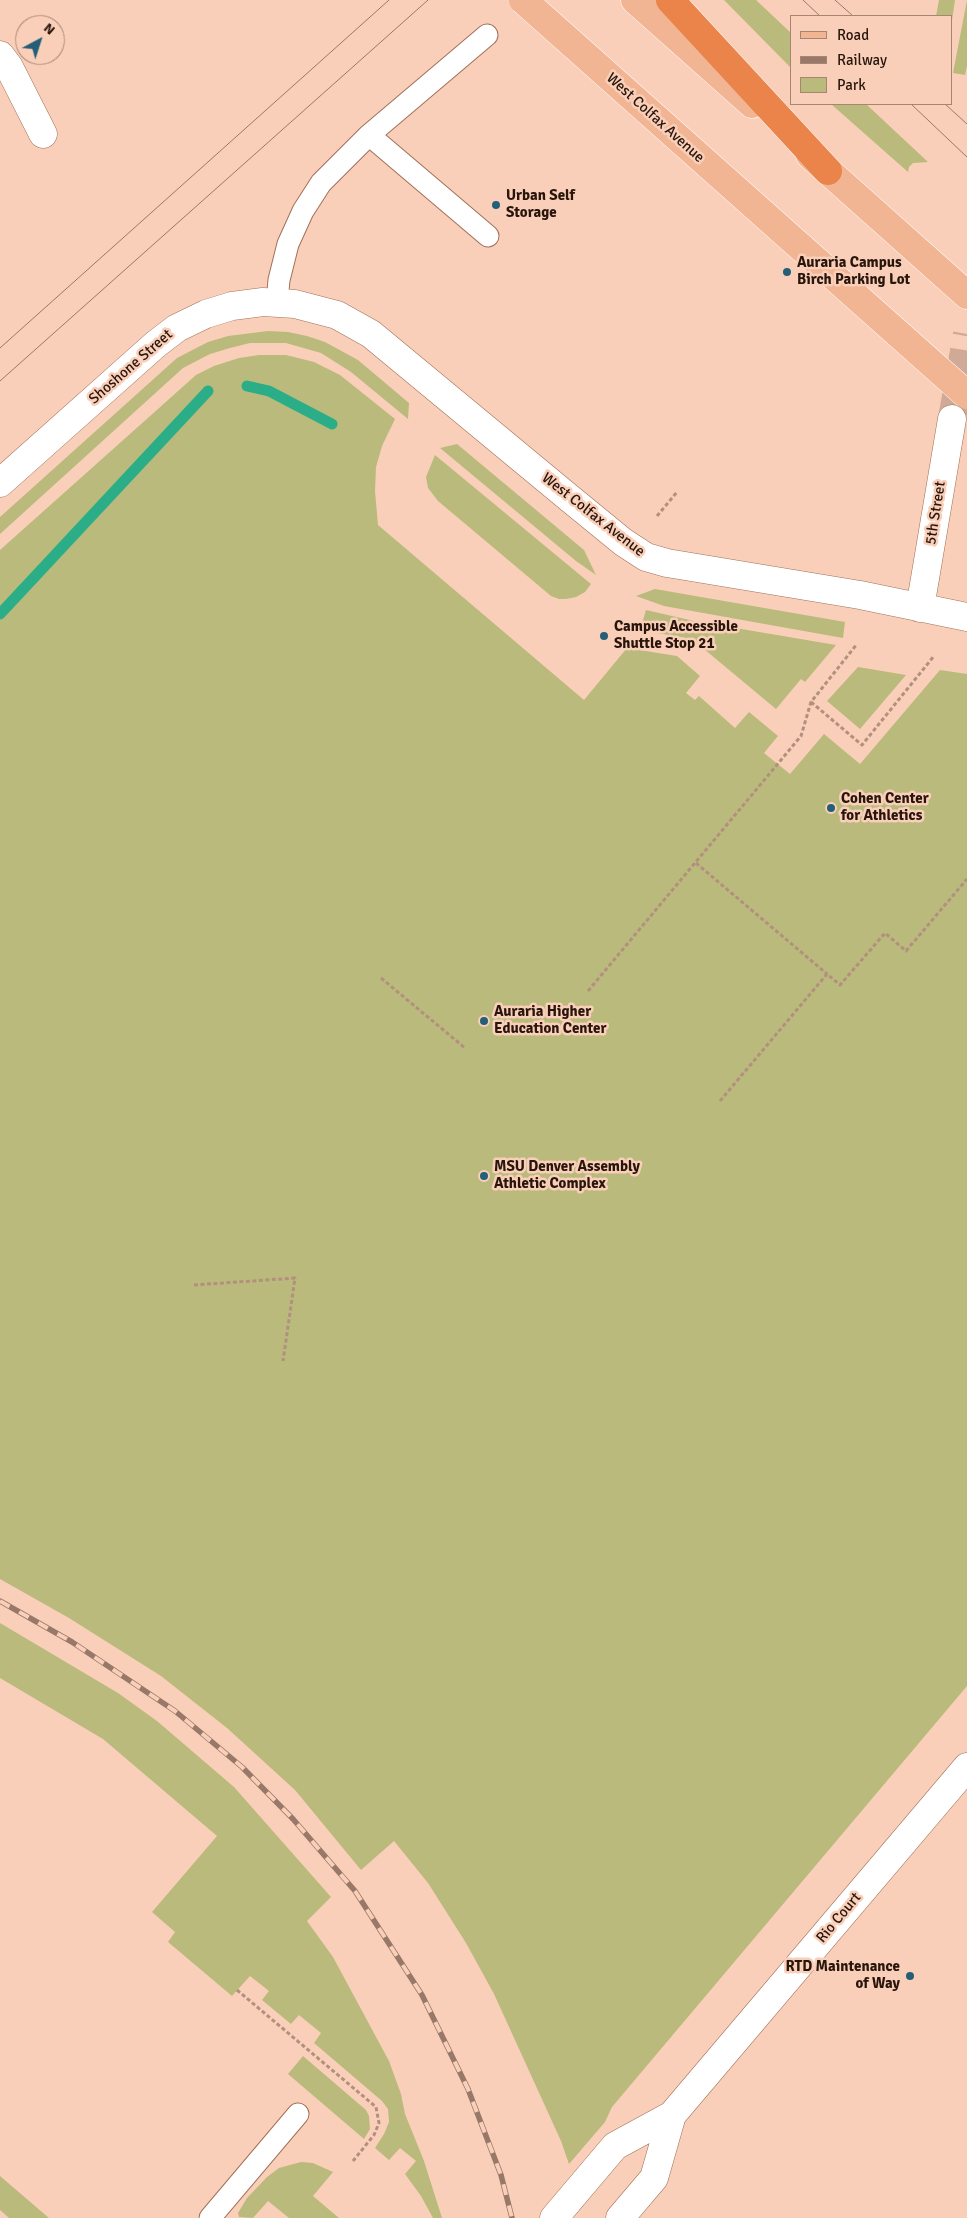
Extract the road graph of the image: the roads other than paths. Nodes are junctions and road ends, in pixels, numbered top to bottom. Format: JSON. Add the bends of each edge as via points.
{"nodes":[{"id":1,"x":523,"y":0,"type":"edge"},
{"id":2,"x":635,"y":0,"type":"edge"},
{"id":3,"x":670,"y":0,"type":"edge"},
{"id":4,"x":488,"y":35,"type":"dead end"},
{"id":5,"x":0,"y":55,"type":"edge"},
{"id":6,"x":43,"y":134,"type":"dead end"},
{"id":7,"x":369,"y":135,"type":"junction"},
{"id":8,"x":828,"y":171,"type":"junction"},
{"id":9,"x":488,"y":236,"type":"dead end"},
{"id":10,"x":967,"y":295,"type":"edge"},
{"id":11,"x":277,"y":302,"type":"junction"},
{"id":12,"x":345,"y":319,"type":"joint"},
{"id":13,"x":967,"y":395,"type":"edge"},
{"id":14,"x":952,"y":419,"type":"tunnel mouth"},
{"id":15,"x":0,"y":483,"type":"edge"},
{"id":16,"x":920,"y":608,"type":"junction"},
{"id":17,"x":967,"y":617,"type":"edge"},
{"id":18,"x":967,"y":1767,"type":"edge"},
{"id":19,"x":298,"y":2114,"type":"dead end"},
{"id":20,"x":672,"y":2116,"type":"junction"},
{"id":21,"x":210,"y":2218,"type":"edge"},
{"id":22,"x":554,"y":2218,"type":"edge"},
{"id":23,"x":620,"y":2218,"type":"edge"}],
"edges":[{"from":1,"to":13,"type":"main road","name":"West Colfax Avenue","bridge":true},
{"from":2,"to":8,"type":"main road"},
{"from":3,"to":8,"type":"highway"},
{"from":4,"to":7,"type":"lane"},
{"from":5,"to":6,"type":"street"},
{"from":7,"to":9,"type":"lane"},
{"from":7,"to":11,"type":"lane","via":[[328,175],[302,211],[283,260]]},
{"from":8,"to":10,"type":"main road"},
{"from":11,"to":12,"type":"street","name":"Shoshone Street","via":[[312,307]]},
{"from":11,"to":15,"type":"street","name":"Shoshone Street","via":[[232,306],[177,328]]},
{"from":12,"to":16,"type":"street","name":"West Colfax Avenue","via":[[371,334],[646,557]]},
{"from":14,"to":16,"type":"street","name":"5th Street"},
{"from":16,"to":17,"type":"street"},
{"from":18,"to":20,"type":"street","name":"Rio Court"},
{"from":19,"to":21,"type":"lane"},
{"from":20,"to":22,"type":"street","name":"Rio Court","via":[[615,2146]]},
{"from":20,"to":23,"type":"street","name":"Rio Court","via":[[654,2178]]}]}
